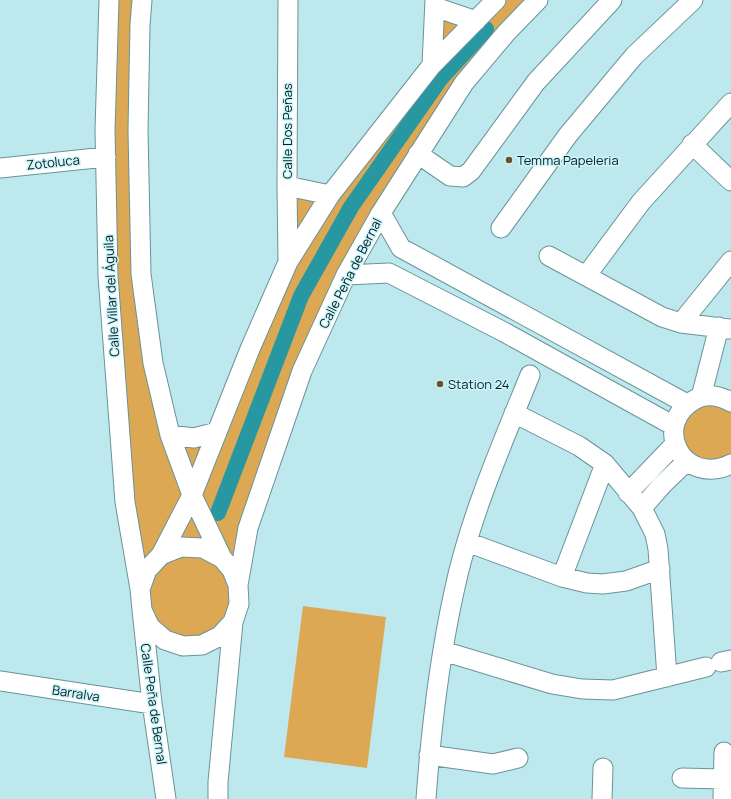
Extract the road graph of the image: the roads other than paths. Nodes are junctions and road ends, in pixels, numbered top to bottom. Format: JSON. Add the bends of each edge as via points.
{"nodes":[{"id":1,"x":109,"y":0,"type":"edge"},
{"id":2,"x":142,"y":0,"type":"edge"},
{"id":3,"x":288,"y":0,"type":"edge"},
{"id":4,"x":538,"y":0,"type":"edge"},
{"id":5,"x":612,"y":0,"type":"edge"},
{"id":6,"x":693,"y":0,"type":"edge"},
{"id":7,"x":435,"y":4,"type":"edge"},
{"id":8,"x":486,"y":11,"type":"edge"},
{"id":9,"x":506,"y":33,"type":"junction"},
{"id":10,"x":432,"y":65,"type":"junction"},
{"id":11,"x":731,"y":103,"type":"edge"},
{"id":12,"x":692,"y":144,"type":"junction"},
{"id":13,"x":418,"y":154,"type":"junction"},
{"id":14,"x":106,"y":157,"type":"junction"},
{"id":15,"x":0,"y":168,"type":"edge"},
{"id":16,"x":731,"y":181,"type":"edge"},
{"id":17,"x":287,"y":186,"type":"junction"},
{"id":18,"x":330,"y":195,"type":"junction"},
{"id":19,"x":381,"y":213,"type":"junction"},
{"id":20,"x":501,"y":228,"type":"dead end"},
{"id":21,"x":549,"y":256,"type":"dead end"},
{"id":22,"x":731,"y":261,"type":"edge"},
{"id":23,"x":288,"y":262,"type":"junction"},
{"id":24,"x":346,"y":275,"type":"junction"},
{"id":25,"x":586,"y":276,"type":"junction"},
{"id":26,"x":518,"y":313,"type":"junction"},
{"id":27,"x":681,"y":323,"type":"junction"},
{"id":28,"x":725,"y":328,"type":"edge"},
{"id":29,"x":504,"y":332,"type":"junction"},
{"id":30,"x":530,"y":375,"type":"dead end"},
{"id":31,"x":694,"y":400,"type":"junction"},
{"id":32,"x":731,"y":402,"type":"edge"},
{"id":33,"x":514,"y":413,"type":"junction"},
{"id":34,"x":674,"y":426,"type":"junction"},
{"id":35,"x":217,"y":432,"type":"junction"},
{"id":36,"x":170,"y":435,"type":"junction"},
{"id":37,"x":676,"y":444,"type":"junction"},
{"id":38,"x":687,"y":461,"type":"junction"},
{"id":39,"x":605,"y":464,"type":"junction"},
{"id":40,"x":731,"y":464,"type":"edge"},
{"id":41,"x":628,"y":493,"type":"junction"},
{"id":42,"x":192,"y":495,"type":"junction"},
{"id":43,"x":642,"y":508,"type":"junction"},
{"id":44,"x":467,"y":542,"type":"junction"},
{"id":45,"x":161,"y":555,"type":"junction"},
{"id":46,"x":222,"y":558,"type":"junction"},
{"id":47,"x":660,"y":569,"type":"junction"},
{"id":48,"x":562,"y":576,"type":"junction"},
{"id":49,"x":238,"y":585,"type":"junction"},
{"id":50,"x":140,"y":589,"type":"junction"},
{"id":51,"x":142,"y":610,"type":"junction"},
{"id":52,"x":233,"y":622,"type":"junction"},
{"id":53,"x":443,"y":652,"type":"junction"},
{"id":54,"x":719,"y":663,"type":"edge"},
{"id":55,"x":667,"y":677,"type":"junction"},
{"id":56,"x":0,"y":681,"type":"edge"},
{"id":57,"x":152,"y":704,"type":"junction"},
{"id":58,"x":724,"y":752,"type":"dead end"},
{"id":59,"x":430,"y":755,"type":"junction"},
{"id":60,"x":518,"y":758,"type":"dead end"},
{"id":61,"x":603,"y":768,"type":"dead end"},
{"id":62,"x":682,"y":778,"type":"dead end"},
{"id":63,"x":723,"y":779,"type":"junction"},
{"id":64,"x":166,"y":799,"type":"edge"},
{"id":65,"x":218,"y":799,"type":"edge"},
{"id":66,"x":426,"y":799,"type":"edge"},
{"id":67,"x":602,"y":799,"type":"edge"},
{"id":68,"x":723,"y":799,"type":"edge"}],
"edges":[{"from":1,"to":14,"type":"street","name":"Calle Villar del Águila"},
{"from":2,"to":36,"type":"street","via":[[138,130],[141,274],[153,363]]},
{"from":3,"to":17,"type":"street","name":"Calle Dos Peñas"},
{"from":4,"to":9,"type":"street","name":"Calle Peña de Bernal"},
{"from":5,"to":13,"type":"street","via":[[536,82],[471,171],[463,177],[450,176]]},
{"from":6,"to":20,"type":"street","via":[[634,56],[568,135]]},
{"from":7,"to":8,"type":"street"},
{"from":7,"to":10,"type":"street"},
{"from":8,"to":9,"type":"street"},
{"from":8,"to":10,"type":"street"},
{"from":9,"to":13,"type":"street","name":"Calle Peña de Bernal","via":[[464,83]]},
{"from":10,"to":18,"type":"street"},
{"from":11,"to":12,"type":"street"},
{"from":12,"to":16,"type":"street"},
{"from":12,"to":25,"type":"street","via":[[641,202]]},
{"from":13,"to":19,"type":"street","name":"Calle Peña de Bernal"},
{"from":14,"to":15,"type":"street","name":"Zotoluca"},
{"from":14,"to":50,"type":"street","name":"Calle Villar del Águila","via":[[108,276],[125,502]]},
{"from":17,"to":18,"type":"street"},
{"from":17,"to":23,"type":"street","name":"Calle Dos Peñas"},
{"from":18,"to":23,"type":"street"},
{"from":19,"to":24,"type":"street","name":"Calle Peña de Bernal"},
{"from":19,"to":26,"type":"street","via":[[401,248]]},
{"from":21,"to":25,"type":"street"},
{"from":22,"to":27,"type":"street"},
{"from":23,"to":35,"type":"street"},
{"from":24,"to":29,"type":"street","via":[[389,273]]},
{"from":24,"to":49,"type":"street","name":"Calle Peña de Bernal","via":[[302,371],[248,528]]},
{"from":25,"to":27,"type":"street","via":[[662,317]]},
{"from":26,"to":29,"type":"street"},
{"from":26,"to":31,"type":"street"},
{"from":27,"to":28,"type":"street"},
{"from":28,"to":31,"type":"street"},
{"from":29,"to":34,"type":"street"},
{"from":30,"to":33,"type":"street"},
{"from":31,"to":32,"type":"street","via":[[712,396]]},
{"from":31,"to":34,"type":"street","via":[[679,414]]},
{"from":33,"to":39,"type":"street","via":[[579,446]]},
{"from":33,"to":44,"type":"street","via":[[490,473]]},
{"from":34,"to":37,"type":"street"},
{"from":35,"to":36,"type":"street","via":[[194,438]]},
{"from":35,"to":42,"type":"street"},
{"from":36,"to":42,"type":"street"},
{"from":37,"to":38,"type":"street","via":[[678,451]]},
{"from":37,"to":41,"type":"street"},
{"from":38,"to":40,"type":"street","via":[[697,468],[709,470]]},
{"from":38,"to":43,"type":"street"},
{"from":39,"to":41,"type":"street"},
{"from":39,"to":48,"type":"street"},
{"from":41,"to":43,"type":"street"},
{"from":42,"to":45,"type":"street"},
{"from":42,"to":46,"type":"street"},
{"from":43,"to":47,"type":"street","via":[[655,534]]},
{"from":44,"to":48,"type":"street"},
{"from":44,"to":53,"type":"street","via":[[454,591]]},
{"from":45,"to":46,"type":"street","via":[[181,547],[203,548]]},
{"from":45,"to":50,"type":"street","via":[[147,570]]},
{"from":46,"to":49,"type":"street","via":[[232,570]]},
{"from":47,"to":48,"type":"street","via":[[626,581],[603,584],[586,583]]},
{"from":47,"to":55,"type":"street"},
{"from":49,"to":52,"type":"street","via":[[239,604]]},
{"from":50,"to":51,"type":"street"},
{"from":51,"to":52,"type":"street","via":[[150,627],[165,640],[183,646],[202,645],[220,636]]},
{"from":51,"to":57,"type":"street","name":"Calle Peña de Bernal"},
{"from":52,"to":65,"type":"street"},
{"from":53,"to":55,"type":"street","via":[[552,684],[582,689],[613,690]]},
{"from":53,"to":59,"type":"street"},
{"from":54,"to":55,"type":"street"},
{"from":56,"to":57,"type":"street","name":"Barralva"},
{"from":57,"to":64,"type":"street","name":"Calle Peña de Bernal"},
{"from":58,"to":63,"type":"street"},
{"from":59,"to":60,"type":"street","via":[[493,764]]},
{"from":59,"to":66,"type":"street"},
{"from":61,"to":67,"type":"street"},
{"from":62,"to":63,"type":"street"},
{"from":63,"to":68,"type":"street"}]}
